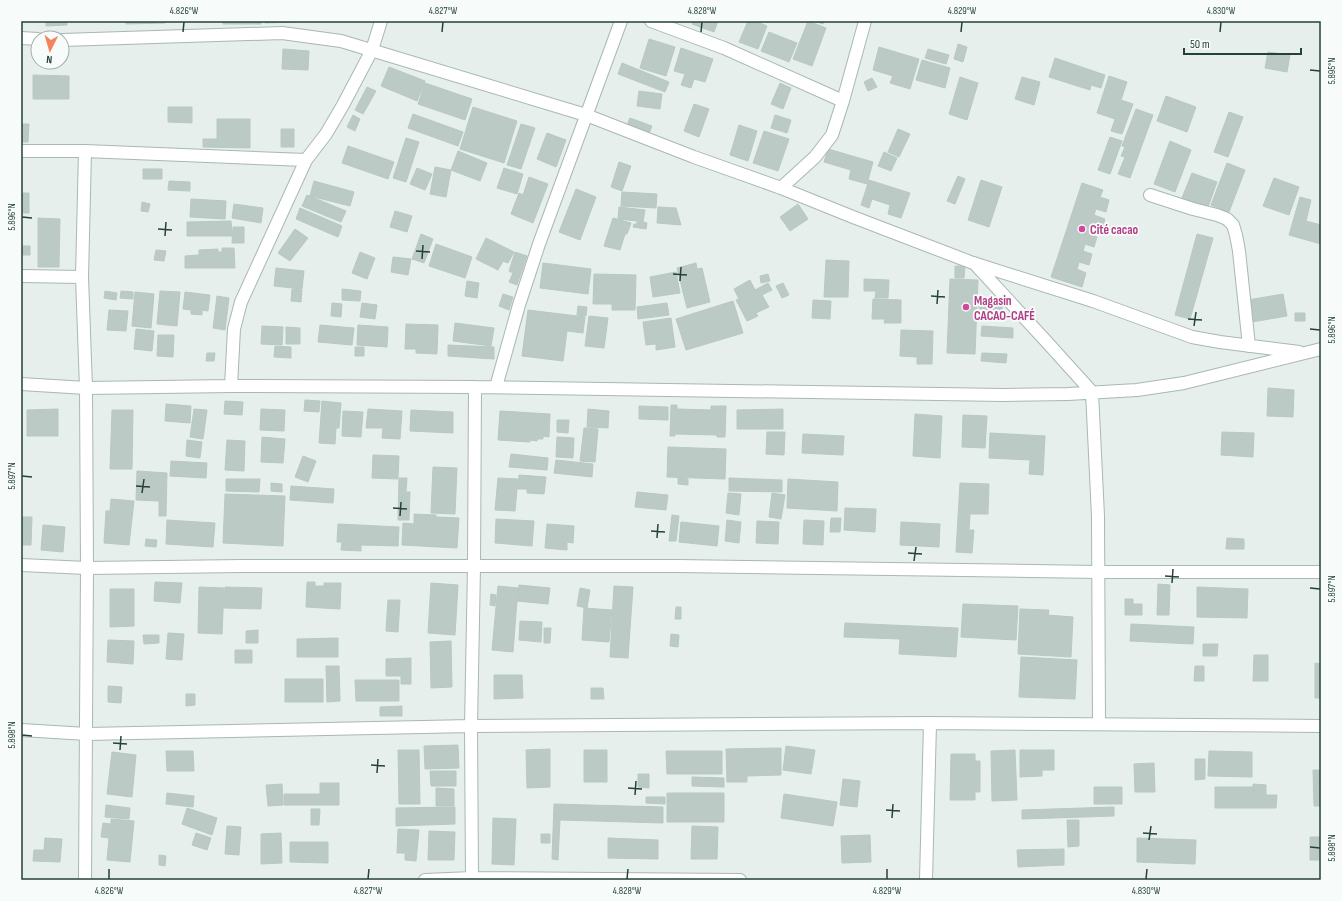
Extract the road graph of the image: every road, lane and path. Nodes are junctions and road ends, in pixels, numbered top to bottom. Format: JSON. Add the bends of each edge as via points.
{"nodes":[{"id":1,"x":381,"y":21,"type":"edge"},
{"id":2,"x":621,"y":21,"type":"edge"},
{"id":3,"x":651,"y":21,"type":"edge"},
{"id":4,"x":865,"y":21,"type":"edge"},
{"id":5,"x":70,"y":40,"type":"edge"},
{"id":6,"x":372,"y":50,"type":"junction"},
{"id":7,"x":843,"y":101,"type":"junction"},
{"id":8,"x":586,"y":115,"type":"junction"},
{"id":9,"x":21,"y":151,"type":"edge"},
{"id":10,"x":85,"y":151,"type":"junction"},
{"id":11,"x":306,"y":160,"type":"junction"},
{"id":12,"x":781,"y":188,"type":"junction"},
{"id":13,"x":1150,"y":195,"type":"dead end"},
{"id":14,"x":973,"y":263,"type":"junction"},
{"id":15,"x":21,"y":276,"type":"edge"},
{"id":16,"x":82,"y":277,"type":"junction"},
{"id":17,"x":1249,"y":346,"type":"junction"},
{"id":18,"x":1321,"y":349,"type":"edge"},
{"id":19,"x":1305,"y":353,"type":"junction"},
{"id":20,"x":21,"y":384,"type":"edge"},
{"id":21,"x":231,"y":386,"type":"junction"},
{"id":22,"x":475,"y":387,"type":"junction"},
{"id":23,"x":496,"y":387,"type":"junction"},
{"id":24,"x":86,"y":388,"type":"junction"},
{"id":25,"x":1092,"y":392,"type":"junction"},
{"id":26,"x":21,"y":565,"type":"edge"},
{"id":27,"x":474,"y":566,"type":"junction"},
{"id":28,"x":87,"y":568,"type":"junction"},
{"id":29,"x":1098,"y":572,"type":"junction"},
{"id":30,"x":1321,"y":572,"type":"edge"},
{"id":31,"x":930,"y":724,"type":"junction"},
{"id":32,"x":1099,"y":724,"type":"junction"},
{"id":33,"x":471,"y":726,"type":"junction"},
{"id":34,"x":1321,"y":726,"type":"edge"},
{"id":35,"x":21,"y":730,"type":"edge"},
{"id":36,"x":87,"y":734,"type":"junction"},
{"id":37,"x":472,"y":879,"type":"edge"},
{"id":38,"x":85,"y":880,"type":"edge"},
{"id":39,"x":425,"y":880,"type":"edge"},
{"id":40,"x":740,"y":880,"type":"edge"},
{"id":41,"x":926,"y":880,"type":"edge"}],
"edges":[{"from":1,"to":6,"type":"street"},
{"from":2,"to":8,"type":"street"},
{"from":3,"to":7,"type":"street","via":[[724,48]]},
{"from":4,"to":7,"type":"street"},
{"from":5,"to":6,"type":"street","via":[[282,33],[341,41]]},
{"from":6,"to":8,"type":"street"},
{"from":6,"to":11,"type":"street","via":[[326,134]]},
{"from":7,"to":12,"type":"street","via":[[832,135],[815,157]]},
{"from":8,"to":12,"type":"street"},
{"from":8,"to":23,"type":"street","via":[[536,252]]},
{"from":9,"to":10,"type":"street"},
{"from":10,"to":11,"type":"street"},
{"from":10,"to":16,"type":"street"},
{"from":11,"to":21,"type":"street","via":[[241,302],[234,329]]},
{"from":12,"to":14,"type":"street"},
{"from":13,"to":17,"type":"street","via":[[1217,215],[1233,225],[1239,251]]},
{"from":14,"to":17,"type":"street","via":[[1093,301],[1192,337]]},
{"from":14,"to":25,"type":"street"},
{"from":15,"to":16,"type":"street"},
{"from":16,"to":24,"type":"street"},
{"from":17,"to":19,"type":"street"},
{"from":18,"to":19,"type":"street"},
{"from":19,"to":25,"type":"street","via":[[1184,383],[1137,390]]},
{"from":20,"to":24,"type":"street"},
{"from":21,"to":22,"type":"street"},
{"from":21,"to":24,"type":"street"},
{"from":22,"to":23,"type":"street"},
{"from":22,"to":27,"type":"street"},
{"from":23,"to":25,"type":"street","via":[[1003,395]]},
{"from":24,"to":28,"type":"street"},
{"from":25,"to":29,"type":"street"},
{"from":26,"to":28,"type":"street"},
{"from":27,"to":28,"type":"street"},
{"from":27,"to":29,"type":"street"},
{"from":27,"to":33,"type":"street"},
{"from":28,"to":36,"type":"street"},
{"from":29,"to":30,"type":"street"},
{"from":29,"to":32,"type":"street"},
{"from":31,"to":32,"type":"street"},
{"from":31,"to":33,"type":"street"},
{"from":31,"to":41,"type":"street"},
{"from":32,"to":34,"type":"street"},
{"from":33,"to":36,"type":"street"},
{"from":33,"to":37,"type":"street"},
{"from":35,"to":36,"type":"street"},
{"from":36,"to":38,"type":"street"},
{"from":37,"to":39,"type":"street"},
{"from":37,"to":40,"type":"street"}]}
